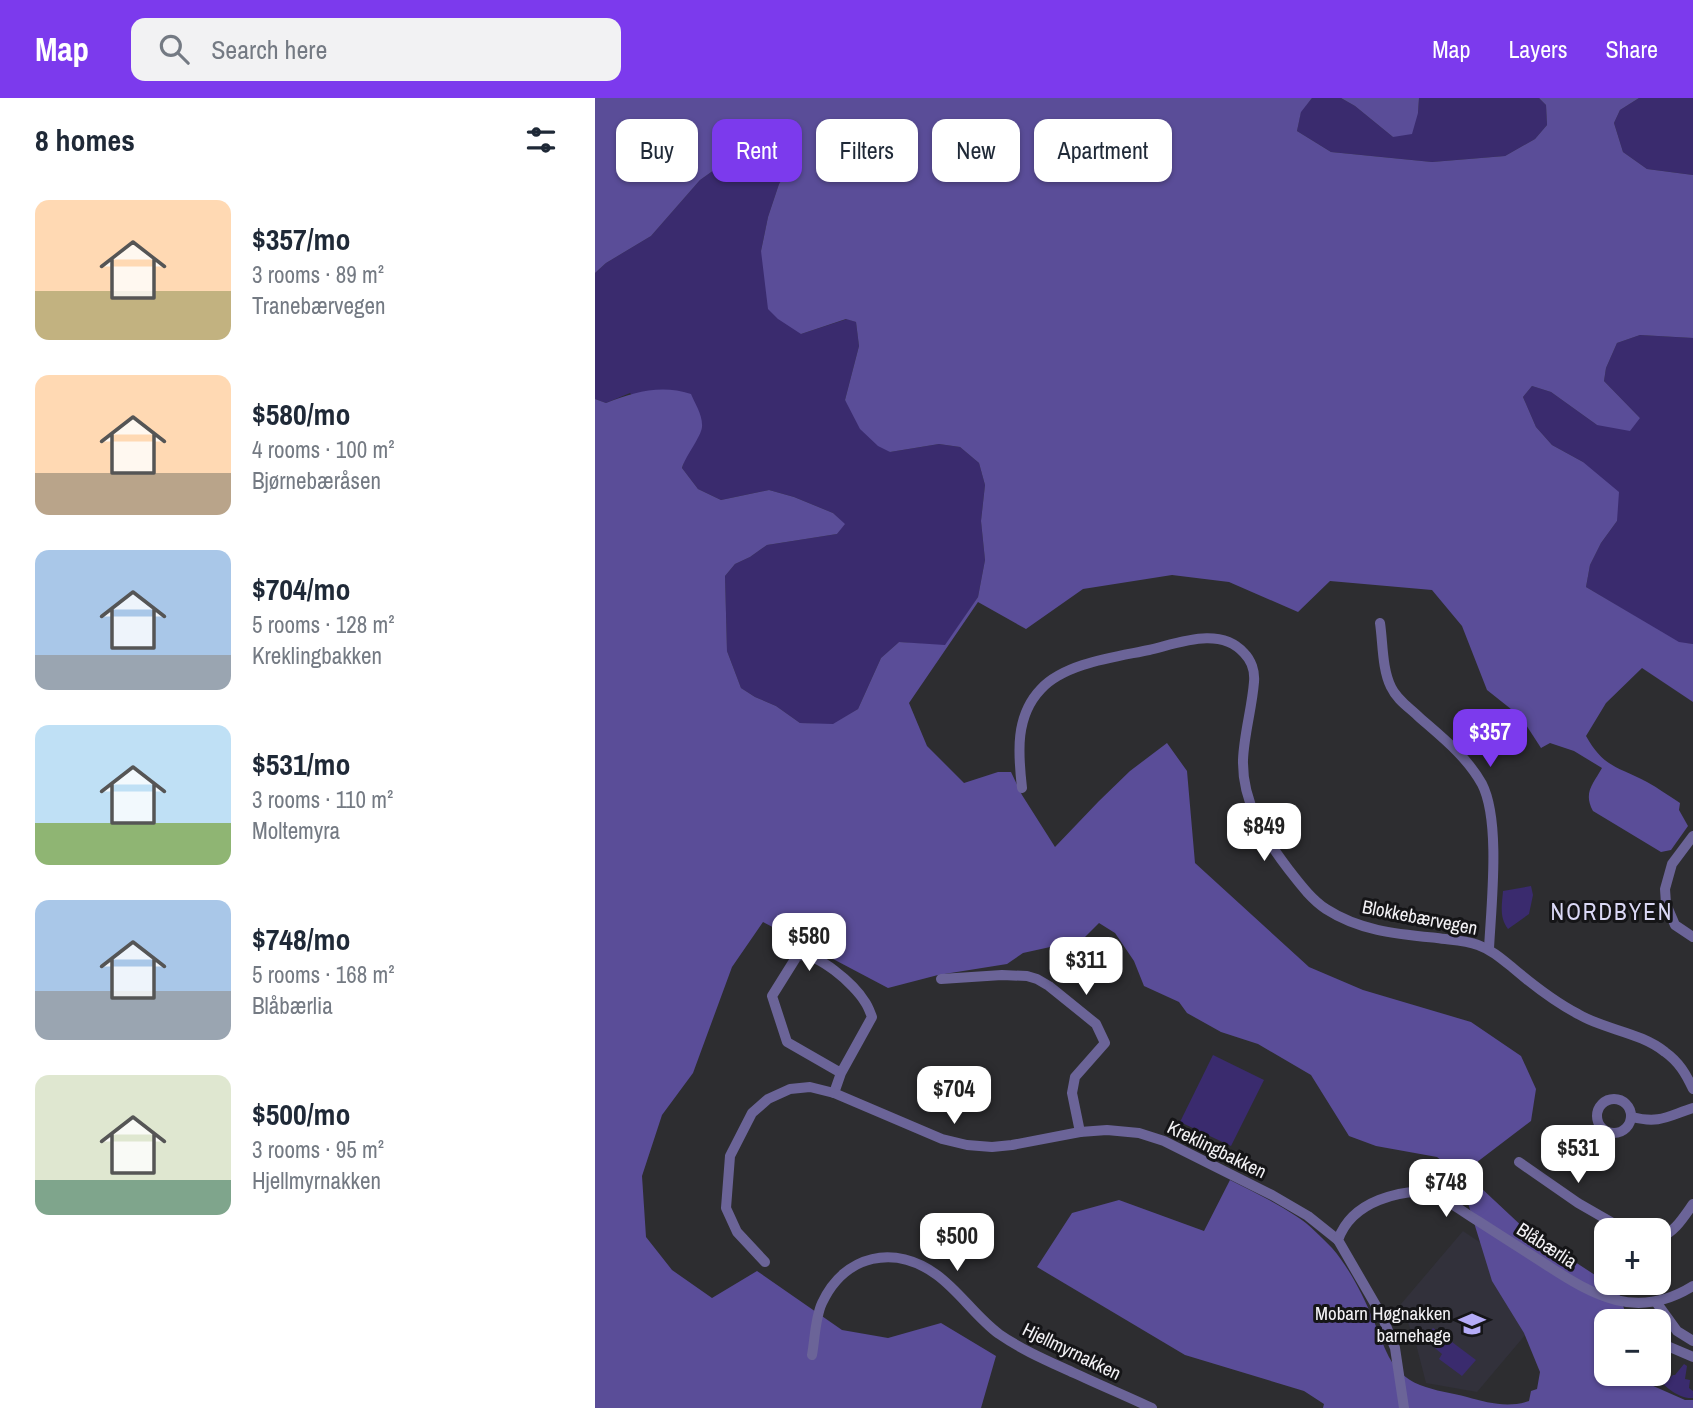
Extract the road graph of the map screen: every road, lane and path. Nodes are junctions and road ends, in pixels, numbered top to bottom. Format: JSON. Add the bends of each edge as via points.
{"nodes":[{"id":1,"x":1380,"y":624,"type":"dead end"},
{"id":2,"x":1022,"y":789,"type":"dead end"},
{"id":3,"x":1693,"y":836,"type":"edge"},
{"id":4,"x":1693,"y":937,"type":"edge"},
{"id":5,"x":1489,"y":949,"type":"junction"},
{"id":6,"x":941,"y":979,"type":"dead end"},
{"id":7,"x":841,"y":1073,"type":"junction"},
{"id":8,"x":1693,"y":1089,"type":"edge"},
{"id":9,"x":834,"y":1093,"type":"junction"},
{"id":10,"x":1693,"y":1108,"type":"edge"},
{"id":11,"x":1632,"y":1117,"type":"dead end"},
{"id":12,"x":1080,"y":1132,"type":"junction"},
{"id":13,"x":1519,"y":1162,"type":"dead end"},
{"id":14,"x":1693,"y":1204,"type":"edge"},
{"id":15,"x":1604,"y":1218,"type":"edge"},
{"id":16,"x":1671,"y":1232,"type":"edge"},
{"id":17,"x":1338,"y":1240,"type":"junction"},
{"id":18,"x":765,"y":1262,"type":"dead end"},
{"id":19,"x":1693,"y":1286,"type":"edge"},
{"id":20,"x":1656,"y":1302,"type":"junction"},
{"id":21,"x":1693,"y":1341,"type":"edge"},
{"id":22,"x":1671,"y":1348,"type":"edge"},
{"id":23,"x":812,"y":1355,"type":"dead end"},
{"id":24,"x":1693,"y":1357,"type":"edge"},
{"id":25,"x":1152,"y":1408,"type":"edge"},
{"id":26,"x":1404,"y":1408,"type":"edge"}],
"edges":[{"from":1,"to":5,"type":"street","via":[[1390,686],[1449,743],[1483,786],[1493,848]]},
{"from":2,"to":5,"type":"street","name":"Blokkebærvegen","via":[[1022,720],[1028,705],[1048,682],[1084,666],[1178,643],[1223,639],[1247,655],[1252,664],[1243,761],[1247,794],[1266,838],[1306,891],[1343,919],[1371,929],[1464,941]]},
{"from":3,"to":4,"type":"street","via":[[1672,864],[1665,889],[1675,925]]},
{"from":5,"to":8,"type":"street","name":"Blokkebærvegen","via":[[1579,1015],[1662,1049],[1685,1072]]},
{"from":6,"to":12,"type":"street","via":[[1027,976],[1049,986],[1096,1024],[1105,1043],[1075,1077],[1072,1093]]},
{"from":7,"to":7,"type":"street","via":[[787,1042],[772,996],[797,956],[810,956],[834,969],[864,1000],[872,1017]]},
{"from":7,"to":9,"type":"street"},
{"from":9,"to":12,"type":"street","name":"Kreklingbakken","via":[[942,1139],[967,1145],[1011,1145]]},
{"from":9,"to":18,"type":"street","name":"Kreklingbakken","via":[[810,1087],[790,1089],[768,1099],[752,1114],[730,1156],[726,1208],[737,1232]]},
{"from":10,"to":11,"type":"street","via":[[1665,1119]]},
{"from":12,"to":17,"type":"street","name":"Kreklingbakken","via":[[1139,1133],[1164,1141],[1272,1195]]},
{"from":13,"to":15,"type":"street"},
{"from":14,"to":16,"type":"street"},
{"from":17,"to":20,"type":"street","name":"Blåbærlia","via":[[1350,1218],[1372,1203],[1410,1192],[1431,1194],[1599,1296],[1637,1304]]},
{"from":17,"to":26,"type":"street","via":[[1395,1348]]},
{"from":19,"to":20,"type":"street","name":"Blåbærlia"},
{"from":20,"to":21,"type":"street","via":[[1677,1331]]},
{"from":22,"to":24,"type":"street"},
{"from":23,"to":25,"type":"street","name":"Hjellmyrnakken","via":[[821,1305],[840,1278],[877,1257],[896,1257],[939,1276],[998,1333],[1032,1354]]}]}
